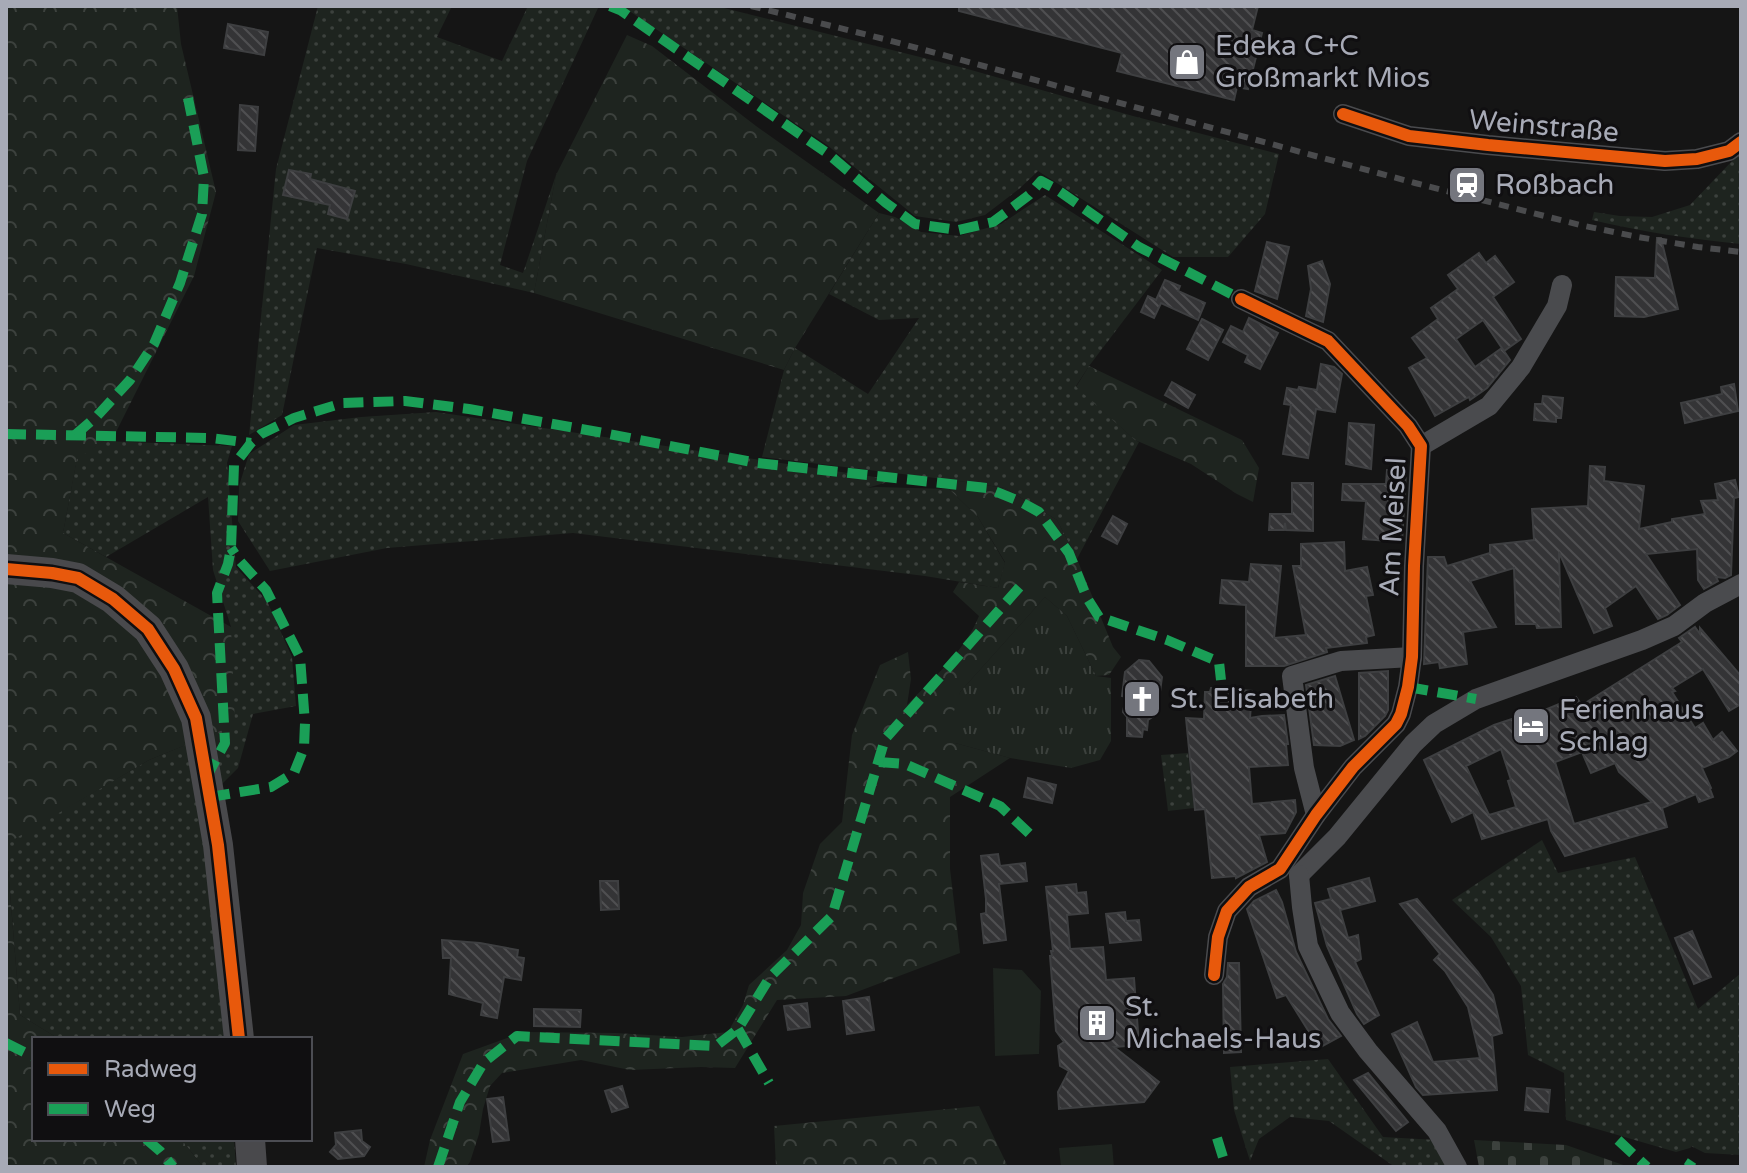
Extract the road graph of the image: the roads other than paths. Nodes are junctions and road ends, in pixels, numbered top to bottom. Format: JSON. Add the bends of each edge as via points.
{"nodes":[{"id":1,"x":1343,"y":114,"type":"dead end"},
{"id":2,"x":1741,"y":142,"type":"edge"},
{"id":3,"x":1562,"y":285,"type":"dead end"},
{"id":4,"x":1241,"y":299,"type":"dead end"},
{"id":5,"x":1421,"y":446,"type":"junction"},
{"id":6,"x":6,"y":569,"type":"edge"},
{"id":7,"x":1741,"y":584,"type":"edge"},
{"id":8,"x":1412,"y":657,"type":"junction"},
{"id":9,"x":1316,"y":815,"type":"junction"},
{"id":10,"x":1289,"y":872,"type":"junction"},
{"id":11,"x":1214,"y":975,"type":"dead end"},
{"id":12,"x":239,"y":1037,"type":"edge"},
{"id":13,"x":250,"y":1141,"type":"edge"},
{"id":14,"x":252,"y":1167,"type":"edge"},
{"id":15,"x":1457,"y":1167,"type":"edge"}],
"edges":[{"from":1,"to":2,"type":"street","name":"Weinstraße","via":[[1409,136],[1665,161],[1697,159],[1729,151]]},
{"from":3,"to":5,"type":"street","name":"Am Meisel","via":[[1557,306],[1521,367],[1489,406]]},
{"from":4,"to":5,"type":"street","name":"Am Meisel","via":[[1328,341]]},
{"from":5,"to":8,"type":"street","name":"Am Meisel"},
{"from":6,"to":12,"type":"street","via":[[78,578],[148,629],[174,669],[196,718],[218,845]]},
{"from":7,"to":10,"type":"street","via":[[1674,626],[1476,699],[1434,724],[1337,837]]},
{"from":8,"to":9,"type":"street","name":"Am Meisel","via":[[1396,724]]},
{"from":8,"to":9,"type":"street","via":[[1341,661],[1292,676]]},
{"from":9,"to":10,"type":"street","name":"Am Meisel"},
{"from":10,"to":11,"type":"street","via":[[1249,887],[1227,911]]},
{"from":10,"to":15,"type":"street","via":[[1308,946],[1340,1013],[1437,1131]]},
{"from":13,"to":14,"type":"street"}]}
